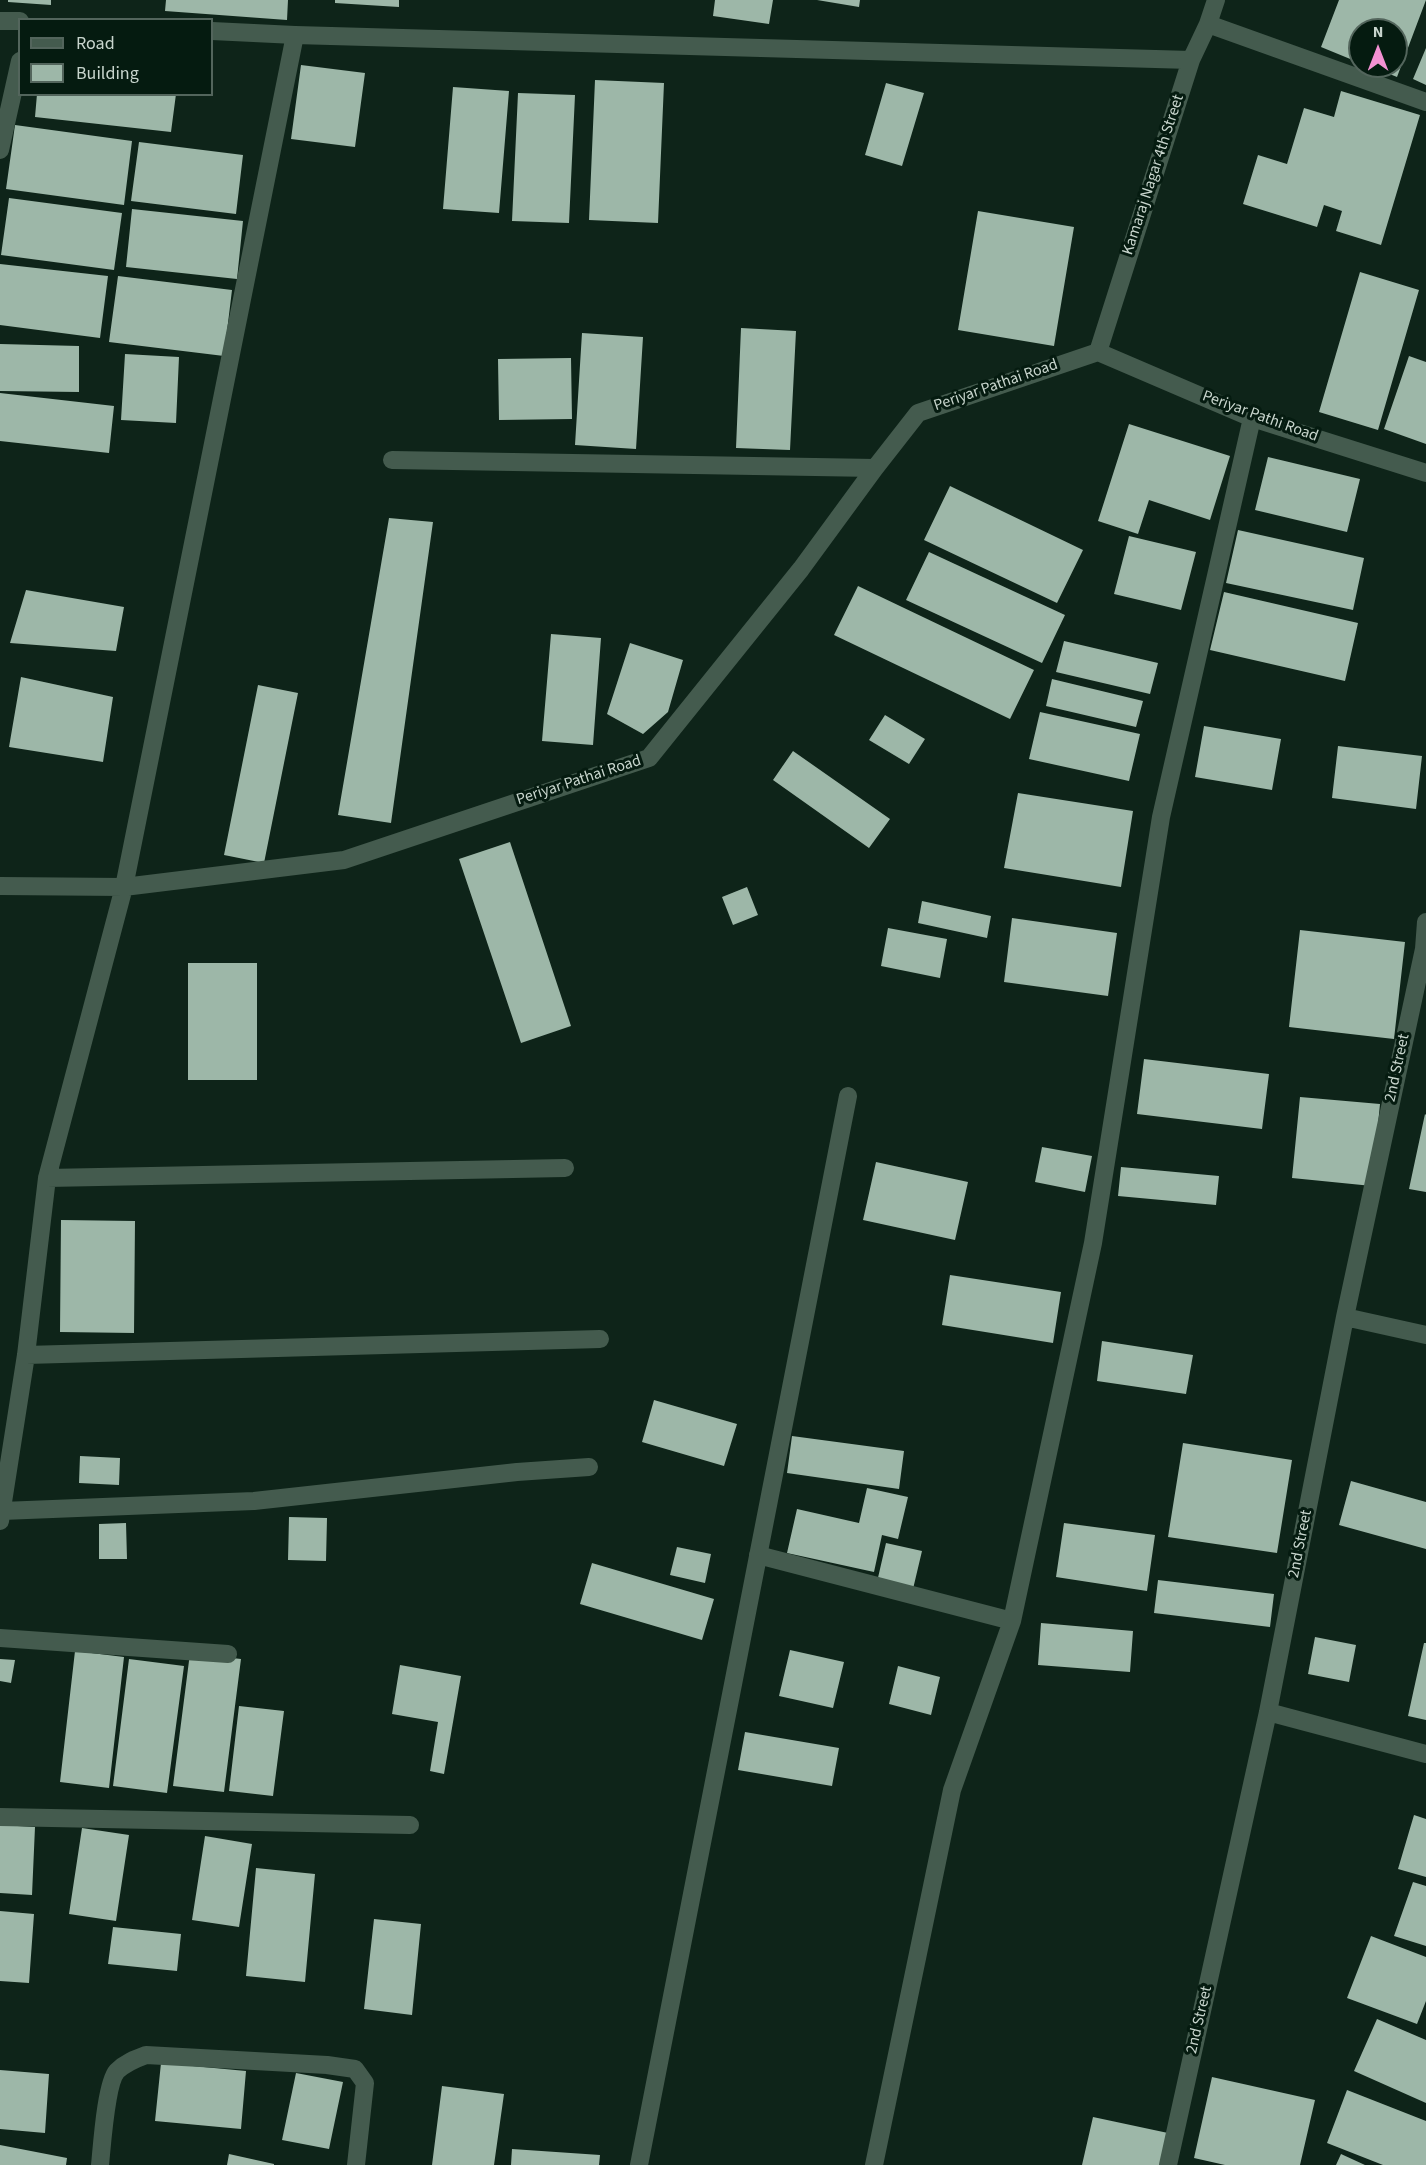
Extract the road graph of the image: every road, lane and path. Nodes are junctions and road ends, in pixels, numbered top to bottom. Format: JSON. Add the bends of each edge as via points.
{"nodes":[{"id":1,"x":1216,"y":0,"type":"edge"},
{"id":2,"x":0,"y":21,"type":"edge"},
{"id":3,"x":18,"y":21,"type":"edge"},
{"id":4,"x":1208,"y":24,"type":"junction"},
{"id":5,"x":213,"y":31,"type":"edge"},
{"id":6,"x":295,"y":35,"type":"junction"},
{"id":7,"x":1191,"y":60,"type":"junction"},
{"id":8,"x":18,"y":70,"type":"edge"},
{"id":9,"x":1426,"y":102,"type":"edge"},
{"id":10,"x":0,"y":150,"type":"edge"},
{"id":11,"x":1098,"y":352,"type":"junction"},
{"id":12,"x":1252,"y":418,"type":"junction"},
{"id":13,"x":392,"y":460,"type":"dead end"},
{"id":14,"x":874,"y":468,"type":"junction"},
{"id":15,"x":1426,"y":473,"type":"edge"},
{"id":16,"x":0,"y":885,"type":"edge"},
{"id":17,"x":124,"y":887,"type":"junction"},
{"id":18,"x":1426,"y":922,"type":"edge"},
{"id":19,"x":848,"y":1096,"type":"dead end"},
{"id":20,"x":565,"y":1168,"type":"dead end"},
{"id":21,"x":47,"y":1178,"type":"junction"},
{"id":22,"x":1345,"y":1317,"type":"junction"},
{"id":23,"x":1426,"y":1335,"type":"edge"},
{"id":24,"x":600,"y":1340,"type":"dead end"},
{"id":25,"x":26,"y":1355,"type":"junction"},
{"id":26,"x":589,"y":1467,"type":"dead end"},
{"id":27,"x":1,"y":1516,"type":"edge"},
{"id":28,"x":758,"y":1555,"type":"junction"},
{"id":29,"x":1012,"y":1621,"type":"junction"},
{"id":30,"x":0,"y":1638,"type":"edge"},
{"id":31,"x":228,"y":1654,"type":"dead end"},
{"id":32,"x":1268,"y":1712,"type":"junction"},
{"id":33,"x":1426,"y":1754,"type":"edge"},
{"id":34,"x":0,"y":1817,"type":"edge"},
{"id":35,"x":410,"y":1825,"type":"dead end"},
{"id":36,"x":100,"y":2165,"type":"edge"},
{"id":37,"x":356,"y":2165,"type":"edge"},
{"id":38,"x":639,"y":2165,"type":"edge"},
{"id":39,"x":874,"y":2165,"type":"edge"},
{"id":40,"x":1168,"y":2165,"type":"edge"}],
"edges":[{"from":1,"to":4,"type":"street","name":"Kamaraj Nagar 4th Street"},
{"from":2,"to":3,"type":"street"},
{"from":4,"to":7,"type":"street","name":"Kamaraj Nagar 4th Street"},
{"from":4,"to":9,"type":"street"},
{"from":5,"to":6,"type":"street"},
{"from":6,"to":7,"type":"street"},
{"from":6,"to":17,"type":"street"},
{"from":7,"to":11,"type":"street","name":"Kamaraj Nagar 4th Street"},
{"from":8,"to":10,"type":"street"},
{"from":11,"to":12,"type":"street","name":"Periyar Pathi Road"},
{"from":11,"to":14,"type":"street","name":"Periyar Pathai Road","via":[[918,413]]},
{"from":12,"to":15,"type":"street","name":"Periyar Pathi Road"},
{"from":12,"to":29,"type":"street","via":[[1161,817],[1093,1243]]},
{"from":13,"to":14,"type":"street"},
{"from":14,"to":17,"type":"street","name":"Periyar Pathai Road","via":[[801,569],[649,758],[344,860]]},
{"from":16,"to":17,"type":"street","name":"Periyar Pathai Road"},
{"from":17,"to":21,"type":"street"},
{"from":18,"to":22,"type":"street","name":"2nd Street","via":[[1424,949]]},
{"from":19,"to":28,"type":"street"},
{"from":20,"to":21,"type":"street"},
{"from":21,"to":25,"type":"street"},
{"from":22,"to":23,"type":"street"},
{"from":22,"to":32,"type":"street","name":"2nd Street"},
{"from":24,"to":25,"type":"street"},
{"from":25,"to":27,"type":"street"},
{"from":26,"to":27,"type":"street","via":[[254,1501]]},
{"from":28,"to":29,"type":"street"},
{"from":28,"to":38,"type":"street"},
{"from":29,"to":39,"type":"street","via":[[952,1790]]},
{"from":30,"to":31,"type":"street"},
{"from":32,"to":33,"type":"street"},
{"from":32,"to":40,"type":"street","name":"2nd Street"},
{"from":34,"to":35,"type":"street"},
{"from":36,"to":37,"type":"street","via":[[114,2073],[146,2055],[356,2069],[365,2083]]}]}
